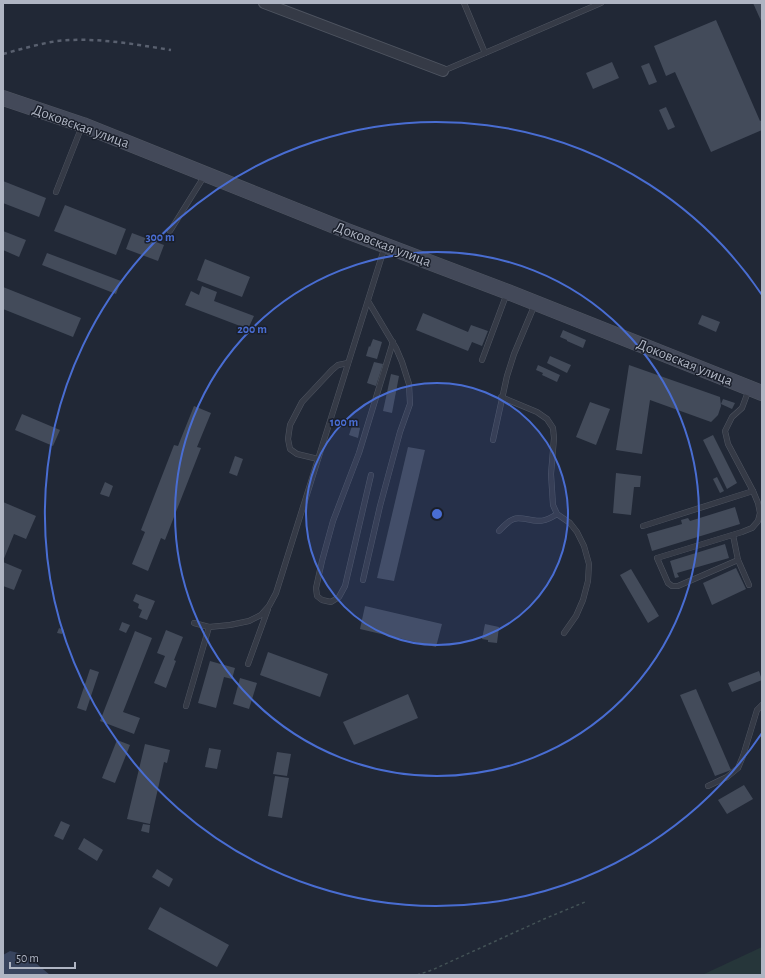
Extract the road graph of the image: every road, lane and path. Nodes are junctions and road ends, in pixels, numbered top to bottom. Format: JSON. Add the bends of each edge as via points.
{"nodes":[{"id":1,"x":264,"y":3,"type":"edge"},
{"id":2,"x":464,"y":3,"type":"edge"},
{"id":3,"x":601,"y":3,"type":"edge"},
{"id":4,"x":485,"y":53,"type":"junction"},
{"id":5,"x":443,"y":71,"type":"joint"},
{"id":6,"x":3,"y":98,"type":"edge"},
{"id":7,"x":83,"y":125,"type":"junction"},
{"id":8,"x":206,"y":174,"type":"junction"},
{"id":9,"x":56,"y":192,"type":"dead end"},
{"id":10,"x":170,"y":231,"type":"dead end"},
{"id":11,"x":385,"y":245,"type":"junction"},
{"id":12,"x":508,"y":292,"type":"junction"},
{"id":13,"x":368,"y":301,"type":"junction"},
{"id":14,"x":535,"y":303,"type":"junction"},
{"id":15,"x":393,"y":342,"type":"junction"},
{"id":16,"x":482,"y":360,"type":"dead end"},
{"id":17,"x":348,"y":363,"type":"junction"},
{"id":18,"x":756,"y":390,"type":"edge"},
{"id":19,"x":501,"y":397,"type":"junction"},
{"id":20,"x":493,"y":440,"type":"dead end"},
{"id":21,"x":318,"y":459,"type":"junction"},
{"id":22,"x":371,"y":476,"type":"dead end"},
{"id":23,"x":753,"y":491,"type":"junction"},
{"id":24,"x":760,"y":502,"type":"edge"},
{"id":25,"x":557,"y":514,"type":"junction"},
{"id":26,"x":643,"y":526,"type":"dead end"},
{"id":27,"x":498,"y":531,"type":"dead end"},
{"id":28,"x":734,"y":535,"type":"junction"},
{"id":29,"x":738,"y":560,"type":"junction"},
{"id":30,"x":363,"y":580,"type":"dead end"},
{"id":31,"x":749,"y":585,"type":"dead end"},
{"id":32,"x":269,"y":606,"type":"junction"},
{"id":33,"x":194,"y":623,"type":"dead end"},
{"id":34,"x":209,"y":627,"type":"junction"},
{"id":35,"x":564,"y":633,"type":"dead end"},
{"id":36,"x":248,"y":664,"type":"dead end"},
{"id":37,"x":762,"y":705,"type":"edge"},
{"id":38,"x":186,"y":706,"type":"dead end"},
{"id":39,"x":708,"y":786,"type":"dead end"},
{"id":40,"x":585,"y":902,"type":"dead end"},
{"id":41,"x":418,"y":975,"type":"edge"}],
"edges":[{"from":1,"to":5,"type":"street"},
{"from":2,"to":4,"type":"lane"},
{"from":3,"to":4,"type":"lane"},
{"from":4,"to":5,"type":"lane"},
{"from":6,"to":7,"type":"street","name":"Доковская улица"},
{"from":7,"to":8,"type":"street","name":"Доковская улица"},
{"from":7,"to":9,"type":"lane"},
{"from":8,"to":10,"type":"lane"},
{"from":8,"to":11,"type":"street","name":"Доковская улица"},
{"from":11,"to":12,"type":"street","name":"Доковская улица"},
{"from":11,"to":13,"type":"lane"},
{"from":12,"to":14,"type":"street","name":"Доковская улица"},
{"from":12,"to":16,"type":"lane"},
{"from":13,"to":15,"type":"lane"},
{"from":13,"to":17,"type":"lane"},
{"from":14,"to":18,"type":"street","name":"Доковская улица"},
{"from":14,"to":19,"type":"lane","via":[[506,376]]},
{"from":15,"to":22,"type":"lane","via":[[359,453],[333,521],[316,588],[317,596],[322,600],[331,602],[339,597],[345,586]]},
{"from":15,"to":30,"type":"lane","via":[[409,384],[410,404],[382,498]]},
{"from":17,"to":21,"type":"lane"},
{"from":17,"to":21,"type":"lane","via":[[338,365],[332,370],[302,402],[290,425],[290,449],[297,454]]},
{"from":18,"to":23,"type":"lane","via":[[732,417],[725,431],[728,444]]},
{"from":19,"to":20,"type":"lane"},
{"from":19,"to":25,"type":"lane","via":[[537,412],[548,419],[553,428],[551,474],[553,505]]},
{"from":21,"to":32,"type":"lane","via":[[276,593]]},
{"from":23,"to":24,"type":"lane"},
{"from":23,"to":26,"type":"lane"},
{"from":24,"to":28,"type":"lane","via":[[758,521],[752,528]]},
{"from":25,"to":27,"type":"lane","via":[[542,521],[514,519]]},
{"from":25,"to":35,"type":"lane","via":[[570,523],[577,532],[589,564],[588,581],[582,600],[576,616]]},
{"from":28,"to":29,"type":"lane"},
{"from":28,"to":29,"type":"lane","via":[[657,558],[668,583],[672,586],[678,586]]},
{"from":29,"to":31,"type":"lane"},
{"from":32,"to":34,"type":"lane","via":[[261,615],[249,621]]},
{"from":32,"to":36,"type":"lane"},
{"from":33,"to":34,"type":"lane"},
{"from":34,"to":38,"type":"lane"},
{"from":37,"to":39,"type":"lane","via":[[757,710],[738,768]]},
{"from":40,"to":41,"type":"path"}]}
